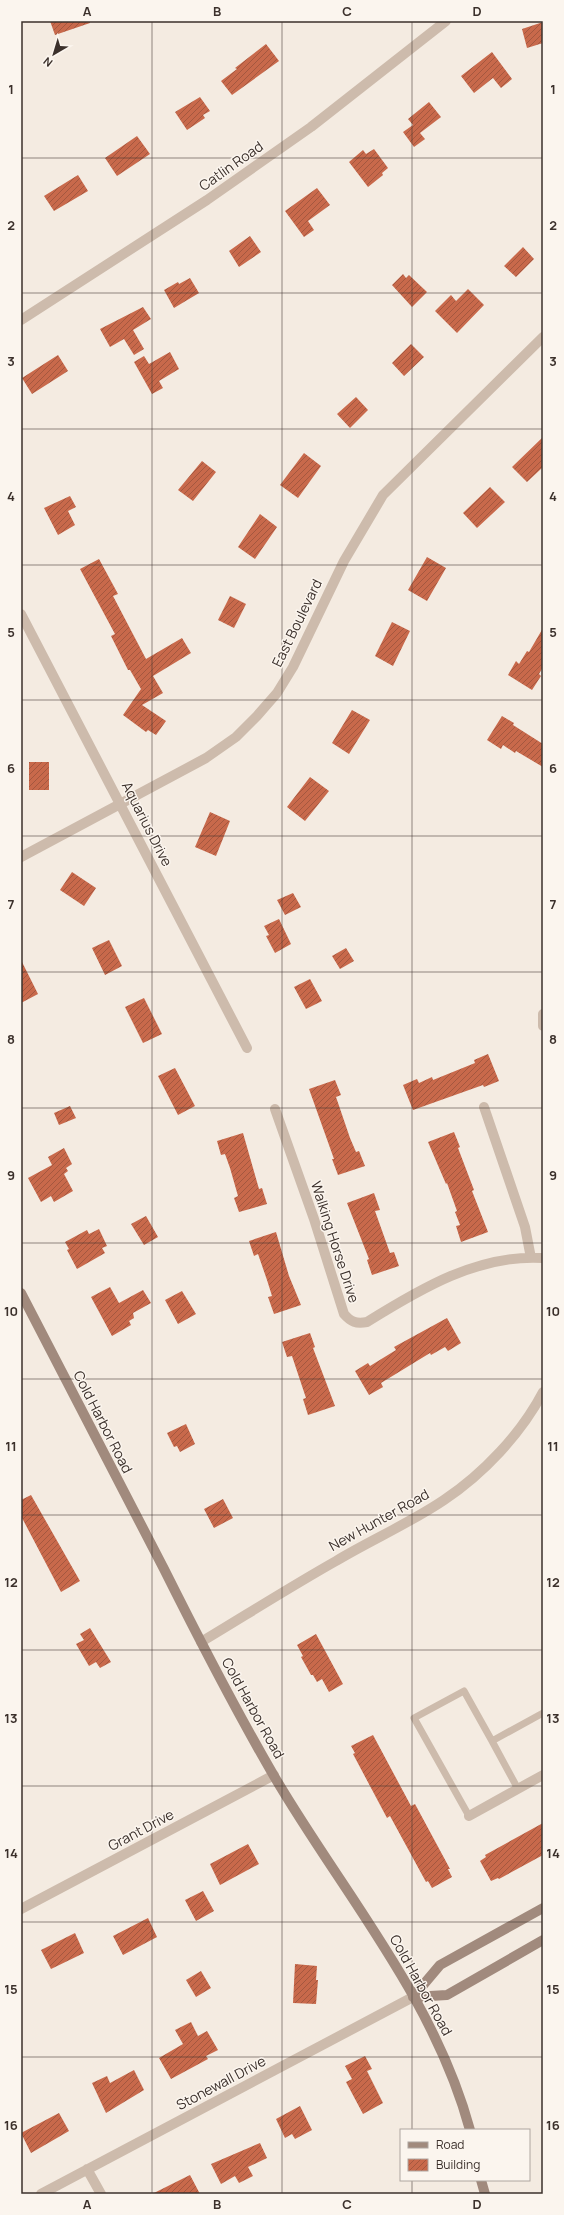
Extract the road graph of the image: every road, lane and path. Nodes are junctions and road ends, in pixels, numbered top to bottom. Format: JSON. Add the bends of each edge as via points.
{"nodes":[{"id":1,"x":446,"y":21,"type":"edge"},
{"id":2,"x":21,"y":320,"type":"edge"},
{"id":3,"x":543,"y":337,"type":"edge"},
{"id":4,"x":21,"y":614,"type":"edge"},
{"id":5,"x":121,"y":804,"type":"junction"},
{"id":6,"x":21,"y":857,"type":"edge"},
{"id":7,"x":543,"y":1014,"type":"edge"},
{"id":8,"x":543,"y":1026,"type":"edge"},
{"id":9,"x":247,"y":1048,"type":"dead end"},
{"id":10,"x":484,"y":1107,"type":"dead end"},
{"id":11,"x":275,"y":1109,"type":"dead end"},
{"id":12,"x":531,"y":1258,"type":"junction"},
{"id":13,"x":543,"y":1258,"type":"edge"},
{"id":14,"x":21,"y":1293,"type":"edge"},
{"id":15,"x":543,"y":1392,"type":"edge"},
{"id":16,"x":201,"y":1642,"type":"junction"},
{"id":17,"x":543,"y":1713,"type":"edge"},
{"id":18,"x":492,"y":1741,"type":"junction"},
{"id":19,"x":543,"y":1775,"type":"edge"},
{"id":20,"x":274,"y":1776,"type":"junction"},
{"id":21,"x":518,"y":1789,"type":"junction"},
{"id":22,"x":469,"y":1816,"type":"joint"},
{"id":23,"x":543,"y":1908,"type":"edge"},
{"id":24,"x":21,"y":1909,"type":"edge"},
{"id":25,"x":543,"y":1940,"type":"edge"},
{"id":26,"x":414,"y":1997,"type":"junction"},
{"id":27,"x":470,"y":2129,"type":"edge"},
{"id":28,"x":87,"y":2169,"type":"junction"},
{"id":29,"x":481,"y":2181,"type":"edge"},
{"id":30,"x":41,"y":2194,"type":"edge"},
{"id":31,"x":101,"y":2194,"type":"edge"},
{"id":32,"x":485,"y":2194,"type":"edge"}],
"edges":[{"from":1,"to":2,"type":"street","name":"Catlin Road","via":[[311,127],[207,200]]},
{"from":3,"to":5,"type":"street","name":"East Boulevard","via":[[383,495],[344,561],[293,667],[277,693],[257,716],[236,737],[206,758]]},
{"from":4,"to":5,"type":"street","name":"Aquarius Drive"},
{"from":5,"to":6,"type":"street","name":"East Boulevard"},
{"from":5,"to":9,"type":"street","name":"Aquarius Drive"},
{"from":7,"to":8,"type":"street"},
{"from":10,"to":12,"type":"street","via":[[525,1227]]},
{"from":11,"to":12,"type":"street","name":"Walking Horse Drive","via":[[344,1314],[350,1321],[358,1324],[367,1322],[466,1269],[502,1260]]},
{"from":12,"to":13,"type":"street","name":"Walking Horse Drive"},
{"from":14,"to":16,"type":"main road","name":"Cold Harbor Road"},
{"from":15,"to":16,"type":"street","name":"New Hunter Road","via":[[521,1426],[498,1453],[444,1500],[334,1561]]},
{"from":16,"to":20,"type":"main road","name":"Cold Harbor Road"},
{"from":17,"to":18,"type":"lane"},
{"from":18,"to":21,"type":"lane"},
{"from":18,"to":22,"type":"lane","via":[[464,1691],[414,1718]]},
{"from":19,"to":21,"type":"street"},
{"from":20,"to":24,"type":"street","name":"Grant Drive"},
{"from":20,"to":26,"type":"main road","name":"Cold Harbor Road","via":[[396,1964]]},
{"from":21,"to":22,"type":"street"},
{"from":23,"to":26,"type":"main road","via":[[440,1965]]},
{"from":25,"to":26,"type":"main road","via":[[447,1995]]},
{"from":26,"to":27,"type":"main road","name":"Cold Harbor Road","via":[[442,2053]]},
{"from":26,"to":28,"type":"street","name":"Stonewall Drive"},
{"from":28,"to":30,"type":"street","name":"Stonewall Drive"},
{"from":28,"to":31,"type":"street"},
{"from":29,"to":32,"type":"main road"}]}
